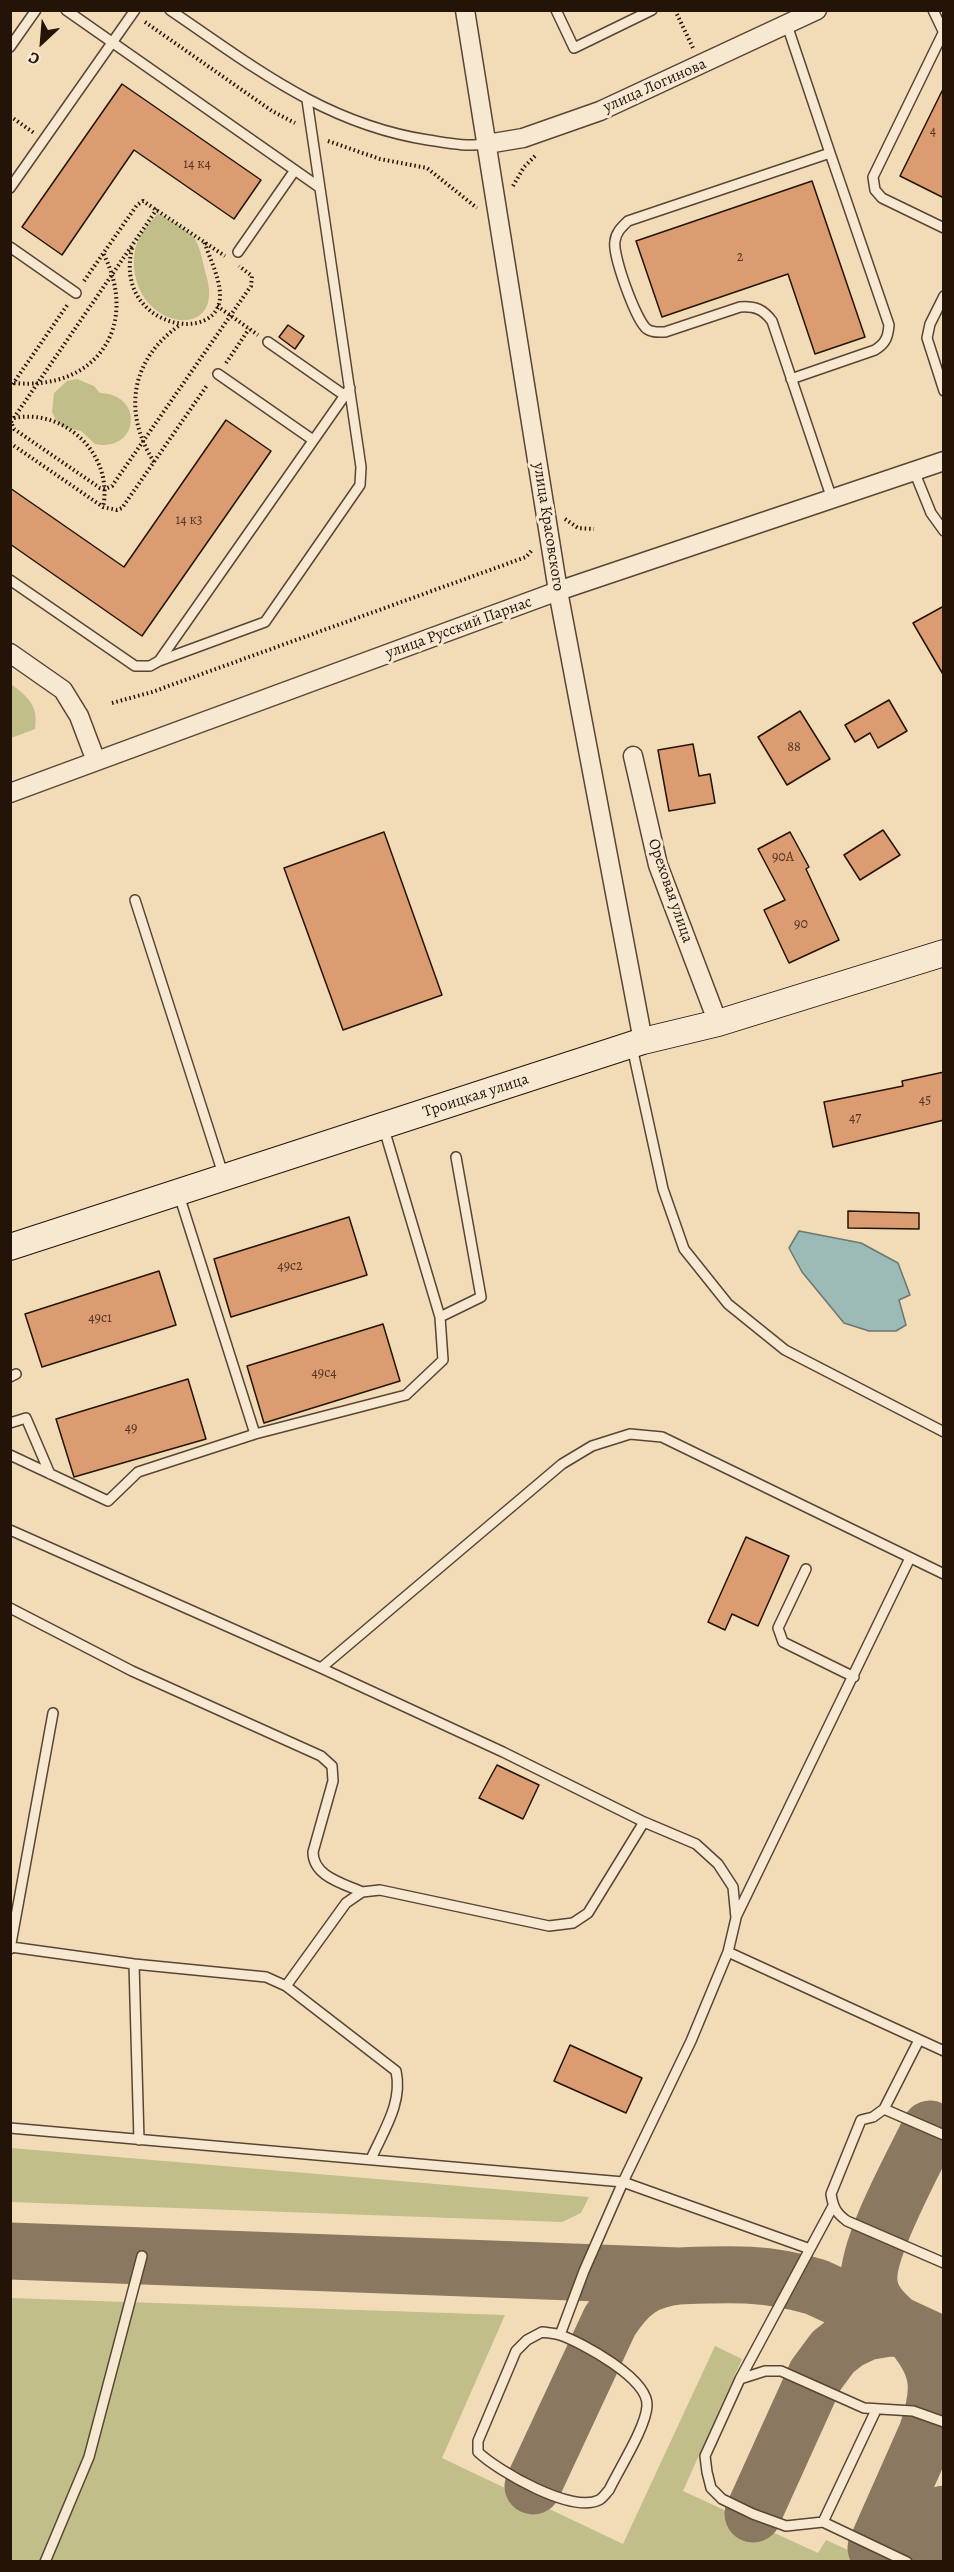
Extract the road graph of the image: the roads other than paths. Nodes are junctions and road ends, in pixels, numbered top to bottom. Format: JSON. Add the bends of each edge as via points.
{"nodes":[{"id":1,"x":36,"y":10,"type":"edge"},
{"id":2,"x":66,"y":10,"type":"edge"},
{"id":3,"x":170,"y":10,"type":"edge"},
{"id":4,"x":465,"y":10,"type":"edge"},
{"id":5,"x":556,"y":10,"type":"edge"},
{"id":6,"x":652,"y":10,"type":"edge"},
{"id":7,"x":818,"y":10,"type":"edge"},
{"id":8,"x":933,"y":10,"type":"edge"},
{"id":9,"x":134,"y":12,"type":"edge"},
{"id":10,"x":633,"y":14,"type":"edge"},
{"id":11,"x":787,"y":25,"type":"junction"},
{"id":12,"x":943,"y":31,"type":"edge"},
{"id":13,"x":112,"y":43,"type":"junction"},
{"id":14,"x":10,"y":47,"type":"edge"},
{"id":15,"x":308,"y":100,"type":"junction"},
{"id":16,"x":487,"y":144,"type":"junction"},
{"id":17,"x":830,"y":153,"type":"junction"},
{"id":18,"x":295,"y":170,"type":"junction"},
{"id":19,"x":319,"y":187,"type":"junction"},
{"id":20,"x":10,"y":188,"type":"edge"},
{"id":21,"x":944,"y":228,"type":"edge"},
{"id":22,"x":10,"y":247,"type":"edge"},
{"id":23,"x":238,"y":252,"type":"dead end"},
{"id":24,"x":76,"y":293,"type":"dead end"},
{"id":25,"x":944,"y":296,"type":"edge"},
{"id":26,"x":268,"y":342,"type":"road end"},
{"id":27,"x":218,"y":374,"type":"road end"},
{"id":28,"x":791,"y":379,"type":"junction"},
{"id":29,"x":347,"y":391,"type":"junction"},
{"id":30,"x":944,"y":391,"type":"edge"},
{"id":31,"x":313,"y":440,"type":"junction"},
{"id":32,"x":944,"y":461,"type":"edge"},
{"id":33,"x":914,"y":471,"type":"junction"},
{"id":34,"x":832,"y":499,"type":"junction"},
{"id":35,"x":944,"y":531,"type":"edge"},
{"id":36,"x":10,"y":580,"type":"edge"},
{"id":37,"x":558,"y":591,"type":"junction"},
{"id":38,"x":10,"y":653,"type":"edge"},
{"id":39,"x":159,"y":661,"type":"junction"},
{"id":40,"x":633,"y":756,"type":"dead end"},
{"id":41,"x":96,"y":761,"type":"junction"},
{"id":42,"x":10,"y":793,"type":"edge"},
{"id":43,"x":135,"y":900,"type":"dead end"},
{"id":44,"x":944,"y":952,"type":"edge"},
{"id":45,"x":718,"y":1023,"type":"junction"},
{"id":46,"x":637,"y":1043,"type":"junction"},
{"id":47,"x":383,"y":1126,"type":"junction"},
{"id":48,"x":456,"y":1156,"type":"dead end"},
{"id":49,"x":225,"y":1179,"type":"junction"},
{"id":50,"x":178,"y":1193,"type":"junction"},
{"id":51,"x":10,"y":1247,"type":"edge"},
{"id":52,"x":440,"y":1317,"type":"junction"},
{"id":53,"x":10,"y":1423,"type":"edge"},
{"id":54,"x":944,"y":1432,"type":"edge"},
{"id":55,"x":255,"y":1434,"type":"junction"},
{"id":56,"x":10,"y":1455,"type":"edge"},
{"id":57,"x":50,"y":1474,"type":"junction"},
{"id":58,"x":10,"y":1530,"type":"edge"},
{"id":59,"x":910,"y":1558,"type":"junction"},
{"id":60,"x":806,"y":1569,"type":"dead end"},
{"id":61,"x":944,"y":1574,"type":"edge"},
{"id":62,"x":10,"y":1608,"type":"edge"},
{"id":63,"x":321,"y":1668,"type":"junction"},
{"id":64,"x":854,"y":1677,"type":"junction"},
{"id":65,"x":53,"y":1713,"type":"dead end"},
{"id":66,"x":645,"y":1822,"type":"junction"},
{"id":67,"x":362,"y":1892,"type":"junction"},
{"id":68,"x":736,"y":1918,"type":"junction"},
{"id":69,"x":11,"y":1948,"type":"edge"},
{"id":70,"x":728,"y":1952,"type":"junction"},
{"id":71,"x":134,"y":1964,"type":"junction"},
{"id":72,"x":286,"y":1986,"type":"junction"},
{"id":73,"x":919,"y":2040,"type":"junction"},
{"id":74,"x":944,"y":2051,"type":"edge"},
{"id":75,"x":885,"y":2109,"type":"junction"},
{"id":76,"x":10,"y":2128,"type":"edge"},
{"id":77,"x":944,"y":2135,"type":"edge"},
{"id":78,"x":139,"y":2140,"type":"junction"},
{"id":79,"x":371,"y":2159,"type":"junction"},
{"id":80,"x":623,"y":2182,"type":"junction"},
{"id":81,"x":833,"y":2206,"type":"junction"},
{"id":82,"x":810,"y":2249,"type":"junction"},
{"id":83,"x":142,"y":2256,"type":"dead end"},
{"id":84,"x":944,"y":2263,"type":"edge"},
{"id":85,"x":560,"y":2335,"type":"junction"},
{"id":86,"x":740,"y":2379,"type":"junction"},
{"id":87,"x":876,"y":2410,"type":"junction"},
{"id":88,"x":944,"y":2422,"type":"edge"},
{"id":89,"x":823,"y":2522,"type":"junction"},
{"id":90,"x":45,"y":2562,"type":"edge"},
{"id":91,"x":907,"y":2562,"type":"edge"}],
"edges":[{"from":1,"to":14,"type":"lane"},
{"from":2,"to":13,"type":"lane"},
{"from":3,"to":15,"type":"lane"},
{"from":4,"to":16,"type":"street","name":"улица Красовского"},
{"from":5,"to":10,"type":"lane","via":[[574,48]]},
{"from":6,"to":10,"type":"lane"},
{"from":7,"to":11,"type":"street","name":"улица Логинова"},
{"from":8,"to":12,"type":"lane"},
{"from":9,"to":13,"type":"lane"},
{"from":11,"to":16,"type":"street","name":"улица Логинова","via":[[600,111],[523,138]]},
{"from":11,"to":17,"type":"lane"},
{"from":12,"to":21,"type":"lane","via":[[873,177],[875,190],[882,198]]},
{"from":13,"to":18,"type":"lane"},
{"from":13,"to":20,"type":"lane"},
{"from":15,"to":16,"type":"lane","via":[[388,132],[469,146]]},
{"from":15,"to":19,"type":"lane"},
{"from":16,"to":37,"type":"street","name":"улица Красовского"},
{"from":17,"to":28,"type":"lane","via":[[889,325],[888,336],[875,350]]},
{"from":17,"to":28,"type":"lane","via":[[627,221],[615,240],[614,249],[638,319],[648,330],[665,332],[740,307],[759,308],[772,321]]},
{"from":18,"to":19,"type":"lane"},
{"from":18,"to":23,"type":"lane"},
{"from":19,"to":29,"type":"lane"},
{"from":22,"to":24,"type":"lane"},
{"from":25,"to":30,"type":"lane","via":[[927,338]]},
{"from":26,"to":29,"type":"lane"},
{"from":27,"to":31,"type":"lane"},
{"from":28,"to":34,"type":"lane"},
{"from":29,"to":31,"type":"lane"},
{"from":29,"to":39,"type":"lane","via":[[361,467],[360,485],[273,613],[260,625]]},
{"from":31,"to":39,"type":"lane"},
{"from":32,"to":33,"type":"street","name":"улица Русский Парнас"},
{"from":33,"to":34,"type":"street","name":"улица Русский Парнас"},
{"from":33,"to":35,"type":"lane","via":[[931,513]]},
{"from":34,"to":37,"type":"street","name":"улица Русский Парнас"},
{"from":36,"to":39,"type":"lane","via":[[135,666],[150,666]]},
{"from":37,"to":41,"type":"street","name":"улица Русский Парнас"},
{"from":37,"to":46,"type":"street","name":"улица Красовского"},
{"from":38,"to":41,"type":"street","via":[[63,690],[79,716]]},
{"from":40,"to":45,"type":"street","name":"Ореховая улица","via":[[658,864]]},
{"from":41,"to":42,"type":"street","name":"улица Русский Парнас"},
{"from":43,"to":49,"type":"lane"},
{"from":44,"to":45,"type":"street","name":"Троицкая улица"},
{"from":45,"to":46,"type":"street","name":"Троицкая улица"},
{"from":46,"to":47,"type":"street","name":"Троицкая улица"},
{"from":46,"to":54,"type":"lane","via":[[663,1189],[684,1249],[728,1304],[785,1350]]},
{"from":47,"to":49,"type":"street","name":"Троицкая улица"},
{"from":47,"to":52,"type":"lane"},
{"from":48,"to":52,"type":"lane","via":[[481,1297]]},
{"from":49,"to":50,"type":"street","name":"Троицкая улица"},
{"from":50,"to":51,"type":"street","name":"Троицкая улица"},
{"from":50,"to":55,"type":"lane"},
{"from":52,"to":55,"type":"lane","via":[[443,1360],[406,1395]]},
{"from":53,"to":57,"type":"lane","via":[[26,1418]]},
{"from":55,"to":57,"type":"lane","via":[[138,1472],[108,1502]]},
{"from":56,"to":57,"type":"lane"},
{"from":58,"to":63,"type":"lane"},
{"from":59,"to":61,"type":"lane"},
{"from":59,"to":63,"type":"lane","via":[[662,1437],[630,1434],[592,1446],[562,1464]]},
{"from":59,"to":64,"type":"lane"},
{"from":60,"to":64,"type":"lane","via":[[778,1628],[779,1637]]},
{"from":62,"to":67,"type":"lane","via":[[132,1671],[321,1756],[332,1766],[333,1781],[313,1863],[319,1871]]},
{"from":63,"to":66,"type":"lane"},
{"from":64,"to":68,"type":"lane"},
{"from":65,"to":69,"type":"lane"},
{"from":66,"to":67,"type":"lane","via":[[588,1913],[573,1923],[549,1926],[380,1890]]},
{"from":66,"to":68,"type":"lane","via":[[696,1844],[718,1864],[733,1887]]},
{"from":67,"to":72,"type":"lane","via":[[346,1903]]},
{"from":68,"to":70,"type":"lane"},
{"from":69,"to":71,"type":"lane"},
{"from":70,"to":73,"type":"lane"},
{"from":70,"to":80,"type":"lane","via":[[691,2041]]},
{"from":71,"to":72,"type":"lane","via":[[266,1977]]},
{"from":71,"to":78,"type":"lane"},
{"from":72,"to":79,"type":"lane","via":[[396,2070],[397,2102]]},
{"from":73,"to":74,"type":"lane"},
{"from":73,"to":75,"type":"lane"},
{"from":75,"to":77,"type":"lane"},
{"from":75,"to":81,"type":"lane","via":[[861,2120],[831,2194]]},
{"from":76,"to":78,"type":"lane"},
{"from":78,"to":79,"type":"lane"},
{"from":79,"to":80,"type":"lane"},
{"from":80,"to":82,"type":"lane"},
{"from":80,"to":85,"type":"lane"},
{"from":81,"to":82,"type":"lane"},
{"from":81,"to":84,"type":"lane","via":[[847,2221]]},
{"from":82,"to":86,"type":"lane"},
{"from":83,"to":90,"type":"lane","via":[[89,2457]]},
{"from":85,"to":85,"type":"lane","via":[[542,2332],[516,2351],[478,2441],[478,2452],[533,2486],[566,2501],[587,2503],[600,2500],[609,2490],[648,2403],[641,2387],[621,2368]]},
{"from":86,"to":87,"type":"lane","via":[[765,2371],[781,2371]]},
{"from":86,"to":89,"type":"lane","via":[[705,2456],[711,2488],[722,2499],[786,2526]]},
{"from":87,"to":88,"type":"lane","via":[[913,2411]]},
{"from":87,"to":89,"type":"lane"},
{"from":89,"to":91,"type":"lane"}]}
